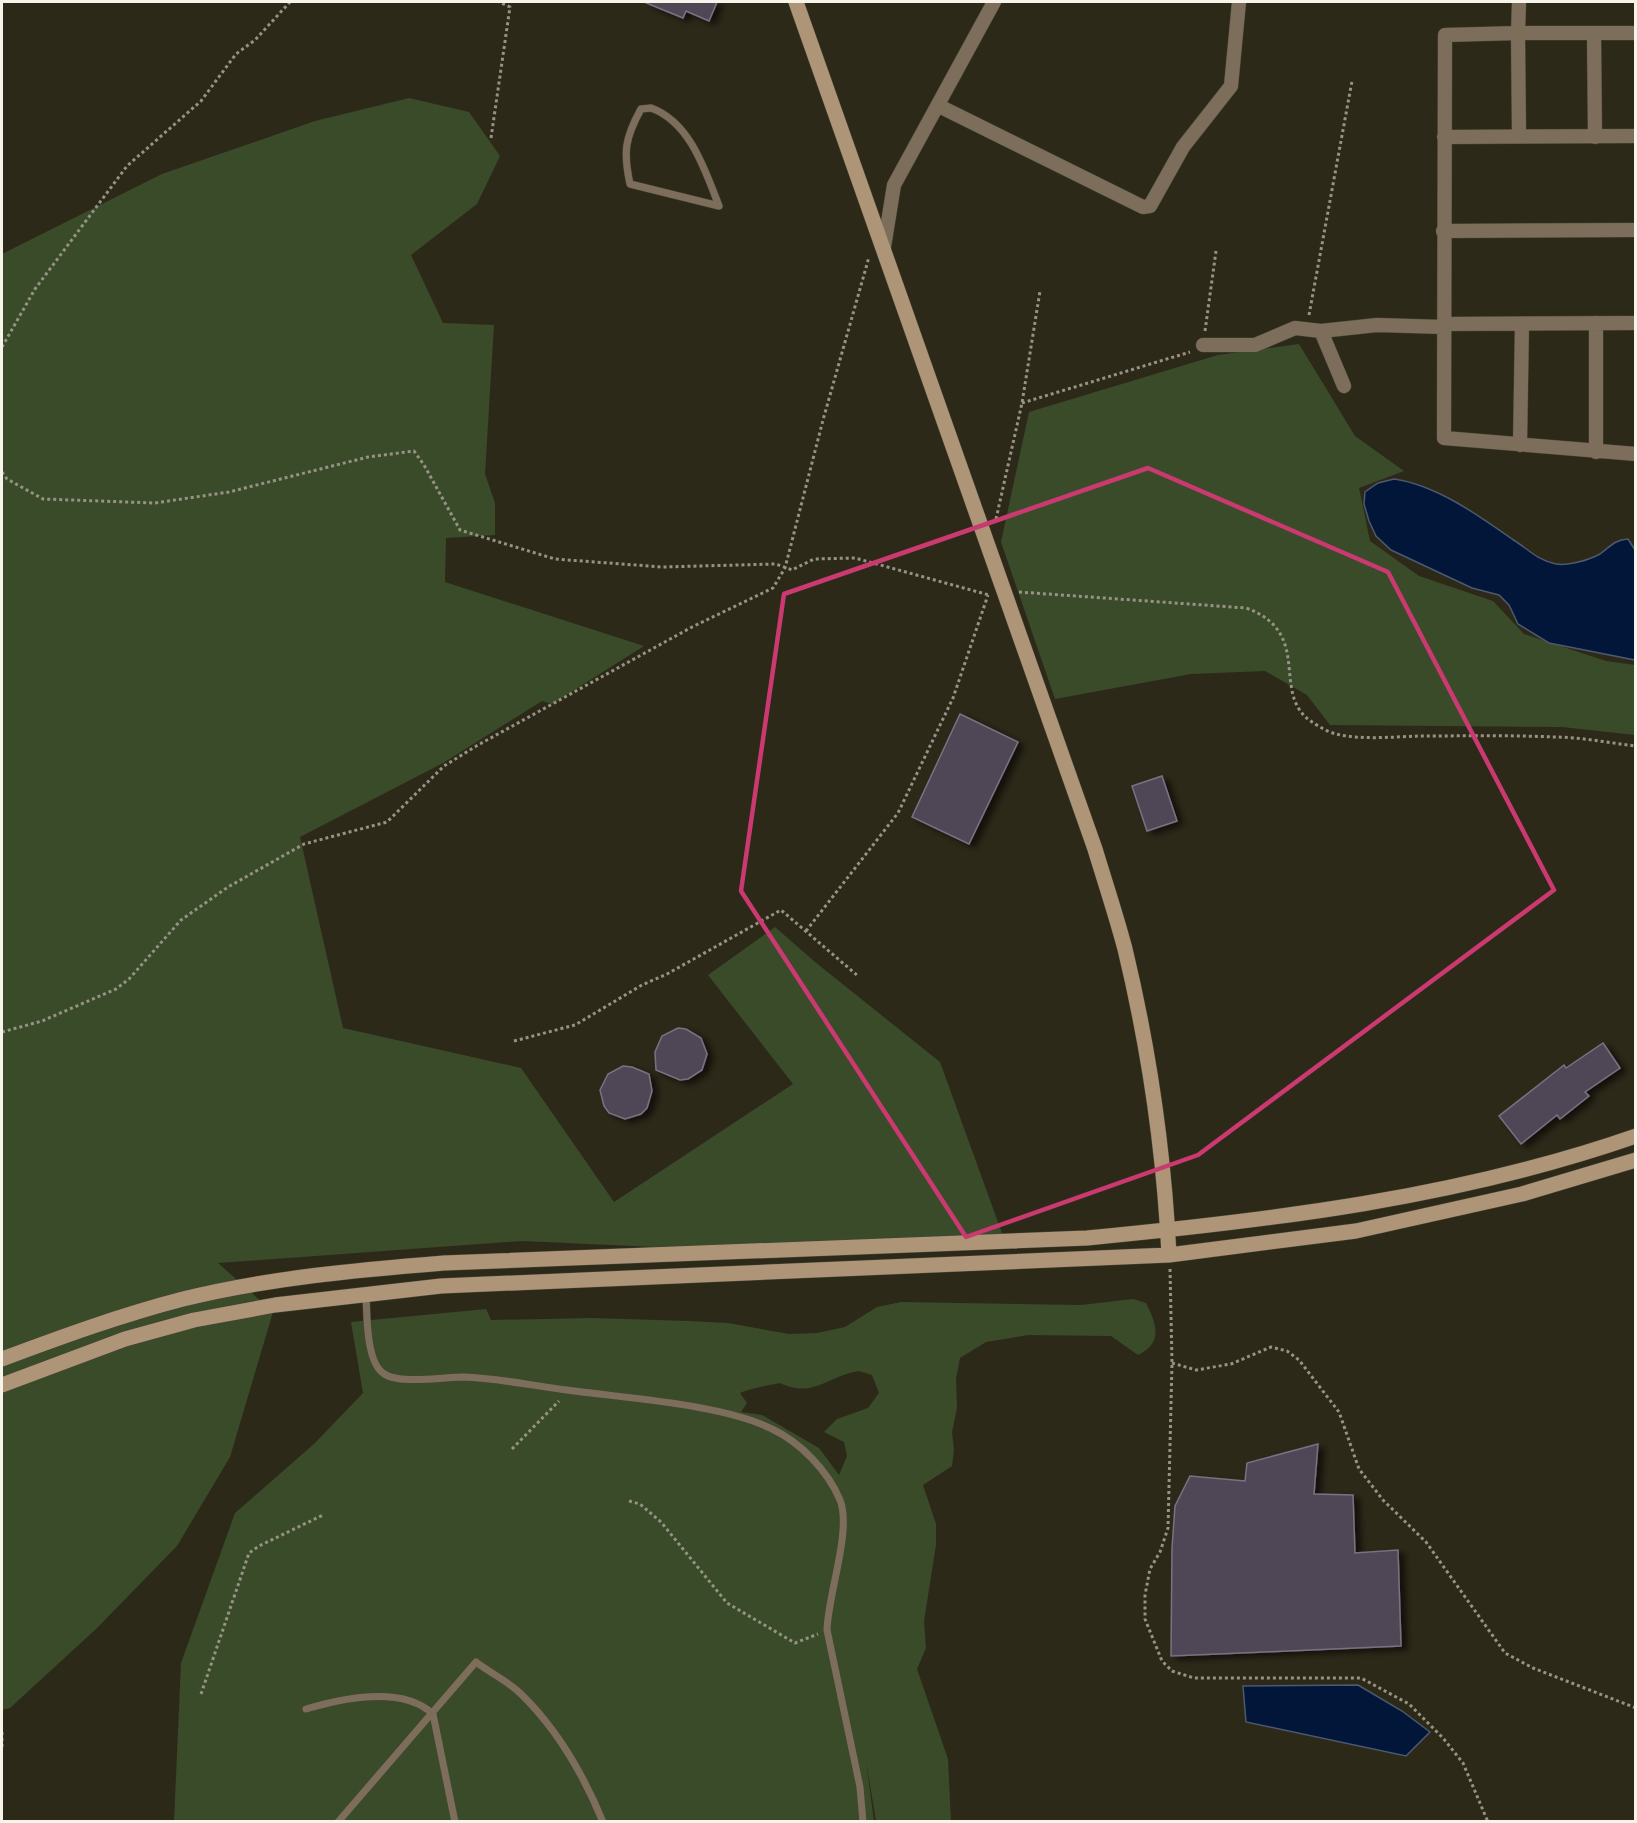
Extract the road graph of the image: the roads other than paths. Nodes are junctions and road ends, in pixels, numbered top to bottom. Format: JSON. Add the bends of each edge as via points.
{"nodes":[{"id":1,"x":796,"y":2,"type":"edge"},
{"id":2,"x":994,"y":2,"type":"edge"},
{"id":3,"x":1239,"y":2,"type":"edge"},
{"id":4,"x":1519,"y":2,"type":"edge"},
{"id":5,"x":1518,"y":33,"type":"junction"},
{"id":6,"x":1594,"y":33,"type":"junction"},
{"id":7,"x":1635,"y":33,"type":"edge"},
{"id":8,"x":939,"y":106,"type":"junction"},
{"id":9,"x":1519,"y":136,"type":"junction"},
{"id":10,"x":1635,"y":136,"type":"edge"},
{"id":11,"x":1444,"y":137,"type":"junction"},
{"id":12,"x":1596,"y":137,"type":"junction"},
{"id":13,"x":719,"y":206,"type":"joint"},
{"id":14,"x":1635,"y":230,"type":"edge"},
{"id":15,"x":1443,"y":231,"type":"junction"},
{"id":16,"x":877,"y":250,"type":"junction"},
{"id":17,"x":1596,"y":323,"type":"junction"},
{"id":18,"x":1635,"y":323,"type":"edge"},
{"id":19,"x":1522,"y":324,"type":"junction"},
{"id":20,"x":1444,"y":325,"type":"junction"},
{"id":21,"x":1321,"y":331,"type":"junction"},
{"id":22,"x":1203,"y":345,"type":"road end"},
{"id":23,"x":1344,"y":386,"type":"dead end"},
{"id":24,"x":1520,"y":445,"type":"junction"},
{"id":25,"x":1596,"y":452,"type":"junction"},
{"id":26,"x":1635,"y":454,"type":"edge"},
{"id":27,"x":1635,"y":1136,"type":"edge"},
{"id":28,"x":1635,"y":1160,"type":"edge"},
{"id":29,"x":1168,"y":1230,"type":"junction"},
{"id":30,"x":1169,"y":1255,"type":"junction"},
{"id":31,"x":365,"y":1292,"type":"junction"},
{"id":32,"x":2,"y":1359,"type":"edge"},
{"id":33,"x":2,"y":1385,"type":"edge"},
{"id":34,"x":306,"y":1709,"type":"dead end"},
{"id":35,"x":433,"y":1714,"type":"junction"},
{"id":36,"x":338,"y":1821,"type":"edge"},
{"id":37,"x":455,"y":1821,"type":"edge"},
{"id":38,"x":603,"y":1821,"type":"edge"},
{"id":39,"x":864,"y":1821,"type":"edge"}],
"edges":[{"from":1,"to":16,"type":"street"},
{"from":2,"to":8,"type":"street"},
{"from":3,"to":8,"type":"street","via":[[1231,86],[1183,147],[1150,206],[1143,207]]},
{"from":4,"to":5,"type":"street"},
{"from":5,"to":6,"type":"street"},
{"from":5,"to":9,"type":"street"},
{"from":5,"to":11,"type":"street","via":[[1445,35]]},
{"from":6,"to":7,"type":"street"},
{"from":6,"to":12,"type":"street"},
{"from":8,"to":16,"type":"street","via":[[894,185]]},
{"from":9,"to":11,"type":"street"},
{"from":9,"to":12,"type":"street"},
{"from":10,"to":12,"type":"street"},
{"from":11,"to":15,"type":"street"},
{"from":13,"to":13,"type":"lane","via":[[706,173],[673,118],[651,108],[641,109],[628,136],[624,158],[630,184]]},
{"from":14,"to":15,"type":"street"},
{"from":15,"to":20,"type":"street"},
{"from":16,"to":29,"type":"street","via":[[1005,591],[1095,849],[1125,949],[1160,1143]]},
{"from":17,"to":18,"type":"street"},
{"from":17,"to":19,"type":"street"},
{"from":17,"to":25,"type":"street"},
{"from":19,"to":20,"type":"street"},
{"from":19,"to":24,"type":"street"},
{"from":20,"to":21,"type":"street","via":[[1377,325]]},
{"from":20,"to":24,"type":"street","via":[[1444,438]]},
{"from":21,"to":22,"type":"street","via":[[1295,328],[1255,345]]},
{"from":21,"to":23,"type":"street"},
{"from":24,"to":25,"type":"street"},
{"from":25,"to":26,"type":"street"},
{"from":27,"to":29,"type":"street","via":[[1515,1173],[1355,1207]]},
{"from":28,"to":30,"type":"street","via":[[1522,1194],[1356,1231]]},
{"from":29,"to":30,"type":"street"},
{"from":29,"to":32,"type":"street","via":[[1087,1238],[365,1269],[184,1299]]},
{"from":30,"to":31,"type":"street"},
{"from":31,"to":33,"type":"street","via":[[194,1320],[125,1339]]},
{"from":31,"to":39,"type":"lane","via":[[373,1355],[377,1367],[388,1376],[466,1377],[747,1418],[774,1429],[810,1456],[831,1483],[844,1518],[828,1630]]},
{"from":34,"to":35,"type":"lane","via":[[350,1698],[380,1698],[422,1703]]},
{"from":35,"to":36,"type":"lane"},
{"from":35,"to":37,"type":"lane"},
{"from":35,"to":38,"type":"lane","via":[[476,1662],[520,1693],[539,1715],[574,1763]]}]}
